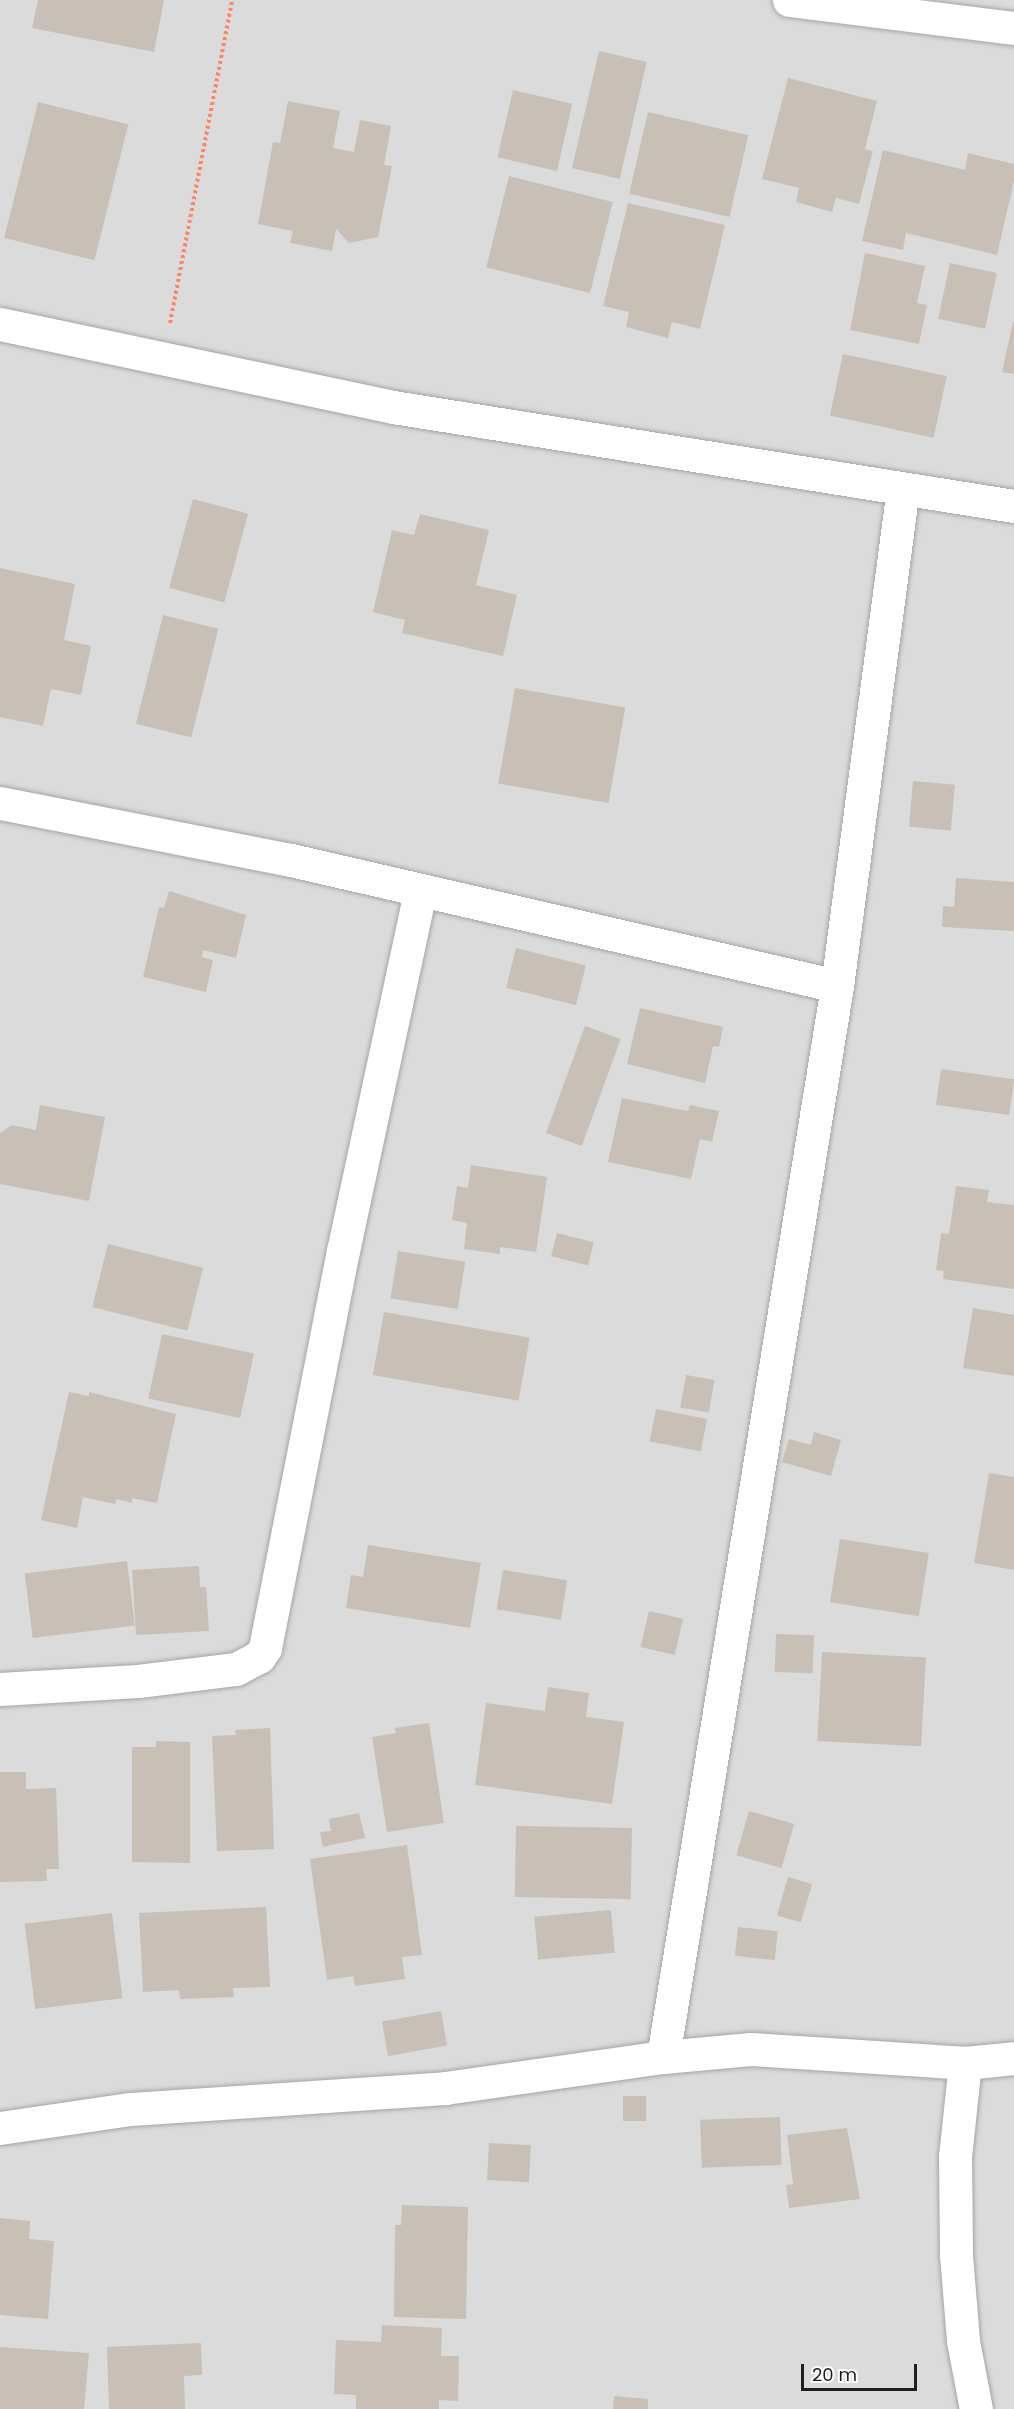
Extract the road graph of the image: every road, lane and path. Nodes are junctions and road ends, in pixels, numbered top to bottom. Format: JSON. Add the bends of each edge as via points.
{"nodes":[{"id":1,"x":232,"y":0,"type":"edge"},
{"id":2,"x":789,"y":0,"type":"edge"},
{"id":3,"x":1014,"y":28,"type":"edge"},
{"id":4,"x":0,"y":324,"type":"edge"},
{"id":5,"x":164,"y":357,"type":"junction"},
{"id":6,"x":903,"y":488,"type":"junction"},
{"id":7,"x":1014,"y":506,"type":"edge"},
{"id":8,"x":0,"y":803,"type":"edge"},
{"id":9,"x":420,"y":891,"type":"junction"},
{"id":10,"x":837,"y":986,"type":"junction"},
{"id":11,"x":0,"y":1689,"type":"edge"},
{"id":12,"x":663,"y":2057,"type":"junction"},
{"id":13,"x":1014,"y":2058,"type":"edge"},
{"id":14,"x":965,"y":2063,"type":"junction"},
{"id":15,"x":0,"y":2128,"type":"edge"},
{"id":16,"x":976,"y":2409,"type":"edge"}],
"edges":[{"from":1,"to":5,"type":"path"},
{"from":2,"to":3,"type":"street"},
{"from":4,"to":5,"type":"street"},
{"from":5,"to":6,"type":"street","via":[[393,407]]},
{"from":6,"to":7,"type":"street"},
{"from":6,"to":10,"type":"street"},
{"from":8,"to":9,"type":"street","via":[[291,860]]},
{"from":9,"to":10,"type":"street"},
{"from":9,"to":11,"type":"street","via":[[338,1274],[265,1648],[259,1657],[236,1669],[138,1681]]},
{"from":10,"to":12,"type":"street"},
{"from":12,"to":14,"type":"street","via":[[751,2049]]},
{"from":12,"to":15,"type":"street","via":[[445,2088],[131,2109]]},
{"from":13,"to":14,"type":"street"},
{"from":14,"to":16,"type":"street","via":[[955,2156],[956,2255],[963,2341]]}]}
